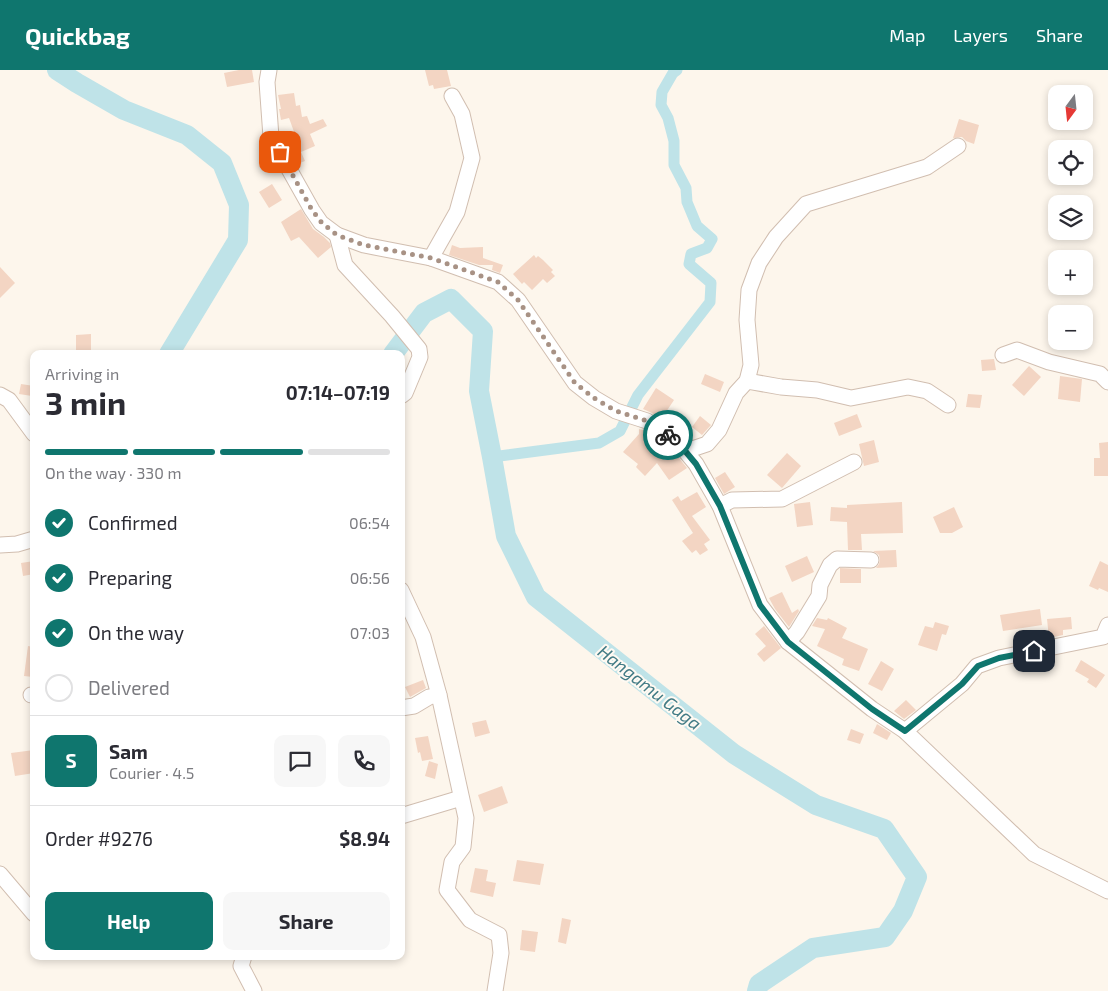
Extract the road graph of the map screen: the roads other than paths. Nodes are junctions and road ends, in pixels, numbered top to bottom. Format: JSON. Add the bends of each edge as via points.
{"nodes":[{"id":1,"x":269,"y":70,"type":"edge"},
{"id":2,"x":452,"y":96,"type":"dead end"},
{"id":3,"x":958,"y":146,"type":"dead end"},
{"id":4,"x":337,"y":235,"type":"junction"},
{"id":5,"x":431,"y":258,"type":"junction"},
{"id":6,"x":1003,"y":355,"type":"dead end"},
{"id":7,"x":747,"y":381,"type":"junction"},
{"id":8,"x":1108,"y":382,"type":"edge"},
{"id":9,"x":405,"y":393,"type":"edge"},
{"id":10,"x":0,"y":395,"type":"edge"},
{"id":11,"x":948,"y":405,"type":"dead end"},
{"id":12,"x":30,"y":429,"type":"edge"},
{"id":13,"x":686,"y":451,"type":"junction"},
{"id":14,"x":854,"y":462,"type":"dead end"},
{"id":15,"x":720,"y":506,"type":"junction"},
{"id":16,"x":30,"y":540,"type":"edge"},
{"id":17,"x":0,"y":545,"type":"edge"},
{"id":18,"x":871,"y":560,"type":"dead end"},
{"id":19,"x":405,"y":599,"type":"edge"},
{"id":20,"x":1106,"y":633,"type":"edge"},
{"id":21,"x":788,"y":642,"type":"junction"},
{"id":22,"x":439,"y":694,"type":"junction"},
{"id":23,"x":405,"y":707,"type":"edge"},
{"id":24,"x":905,"y":731,"type":"junction"},
{"id":25,"x":462,"y":798,"type":"junction"},
{"id":26,"x":405,"y":815,"type":"edge"},
{"id":27,"x":0,"y":874,"type":"edge"},
{"id":28,"x":1108,"y":891,"type":"edge"},
{"id":29,"x":30,"y":909,"type":"edge"},
{"id":30,"x":243,"y":960,"type":"edge"},
{"id":31,"x":254,"y":991,"type":"edge"},
{"id":32,"x":495,"y":991,"type":"edge"}],
"edges":[{"from":1,"to":4,"type":"street","via":[[266,82],[272,137],[312,210]]},
{"from":2,"to":5,"type":"street","via":[[462,114],[472,158],[457,212]]},
{"from":3,"to":7,"type":"street","via":[[927,167],[806,204],[776,237],[759,263],[749,290],[747,320],[752,365]]},
{"from":4,"to":5,"type":"street","via":[[364,245]]},
{"from":4,"to":9,"type":"street","via":[[345,265],[419,349],[420,357]]},
{"from":5,"to":13,"type":"street","via":[[498,282],[518,300],[575,383],[616,411],[647,421],[676,440]]},
{"from":6,"to":8,"type":"street","via":[[1017,350],[1048,362],[1100,374]]},
{"from":7,"to":11,"type":"street","via":[[851,398],[908,387],[927,391]]},
{"from":7,"to":13,"type":"street","via":[[736,393],[719,430],[707,444]]},
{"from":10,"to":12,"type":"street","via":[[8,400]]},
{"from":13,"to":15,"type":"street"},
{"from":14,"to":15,"type":"street","via":[[782,499],[732,500]]},
{"from":15,"to":21,"type":"street","via":[[760,605]]},
{"from":16,"to":17,"type":"street"},
{"from":18,"to":21,"type":"street","via":[[837,559],[830,565],[820,585],[819,596]]},
{"from":19,"to":22,"type":"street","via":[[423,637]]},
{"from":20,"to":24,"type":"street","via":[[999,658],[978,666],[962,684]]},
{"from":21,"to":24,"type":"street"},
{"from":22,"to":23,"type":"street"},
{"from":22,"to":25,"type":"street"},
{"from":24,"to":28,"type":"street","via":[[1034,854]]},
{"from":25,"to":26,"type":"street"},
{"from":25,"to":32,"type":"street","via":[[466,818],[463,847],[452,862],[447,890],[470,920],[499,935],[501,954]]},
{"from":27,"to":29,"type":"street"},
{"from":30,"to":31,"type":"street","via":[[241,966]]}]}
